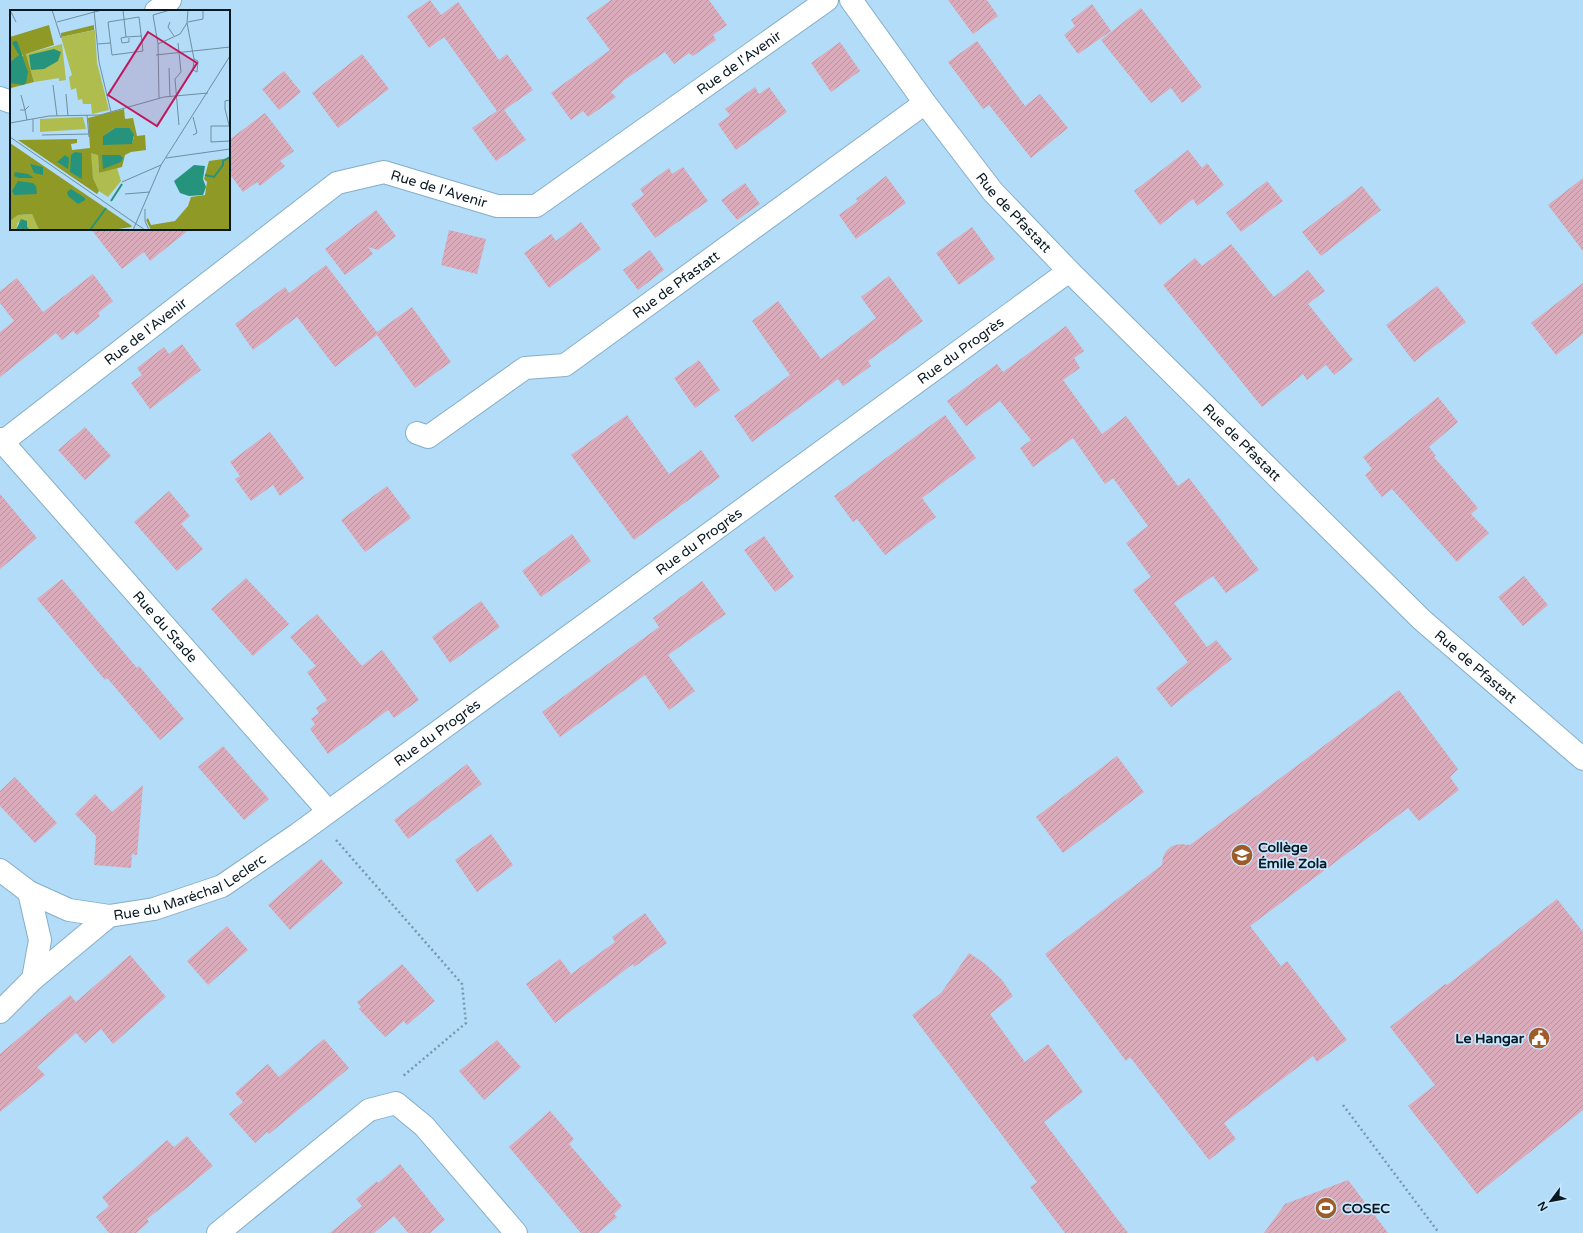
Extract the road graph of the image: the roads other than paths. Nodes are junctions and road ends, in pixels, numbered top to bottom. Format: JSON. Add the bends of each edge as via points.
{"nodes":[{"id":1,"x":170,"y":0,"type":"edge"},
{"id":2,"x":827,"y":0,"type":"edge"},
{"id":3,"x":851,"y":0,"type":"edge"},
{"id":4,"x":157,"y":10,"type":"edge"},
{"id":5,"x":0,"y":98,"type":"edge"},
{"id":6,"x":10,"y":102,"type":"edge"},
{"id":7,"x":925,"y":103,"type":"junction"},
{"id":8,"x":1069,"y":271,"type":"junction"},
{"id":9,"x":418,"y":433,"type":"dead end"},
{"id":10,"x":1,"y":441,"type":"edge"},
{"id":11,"x":1583,"y":759,"type":"edge"},
{"id":12,"x":328,"y":811,"type":"junction"},
{"id":13,"x":0,"y":870,"type":"edge"},
{"id":14,"x":28,"y":892,"type":"junction"},
{"id":15,"x":109,"y":916,"type":"junction"},
{"id":16,"x":33,"y":979,"type":"junction"},
{"id":17,"x":0,"y":1012,"type":"edge"},
{"id":18,"x":218,"y":1233,"type":"edge"},
{"id":19,"x":516,"y":1233,"type":"edge"}],
"edges":[{"from":1,"to":4,"type":"street"},
{"from":2,"to":10,"type":"street","name":"Rue de l'Avenir","via":[[536,206],[498,206],[384,172],[337,183]]},
{"from":3,"to":7,"type":"street","name":"Rue de Pfastatt"},
{"from":5,"to":6,"type":"street"},
{"from":7,"to":8,"type":"street","name":"Rue de Pfastatt","via":[[993,192]]},
{"from":7,"to":9,"type":"street","name":"Rue de Pfastatt","via":[[565,365],[525,368],[428,437]]},
{"from":8,"to":11,"type":"street","name":"Rue de Pfastatt","via":[[1422,620]]},
{"from":8,"to":12,"type":"street","name":"Rue du Progrès"},
{"from":10,"to":12,"type":"street","name":"Rue du Stade"},
{"from":12,"to":15,"type":"street","name":"Rue du Maréchal Leclerc","via":[[222,886],[154,909]]},
{"from":13,"to":14,"type":"street"},
{"from":14,"to":15,"type":"street","via":[[69,910]]},
{"from":14,"to":16,"type":"street","via":[[40,940]]},
{"from":15,"to":16,"type":"street","name":"Rue du Maréchal Leclerc"},
{"from":16,"to":17,"type":"street","name":"Rue du Maréchal Leclerc"},
{"from":18,"to":19,"type":"street","via":[[369,1110],[396,1103],[424,1126]]}]}
